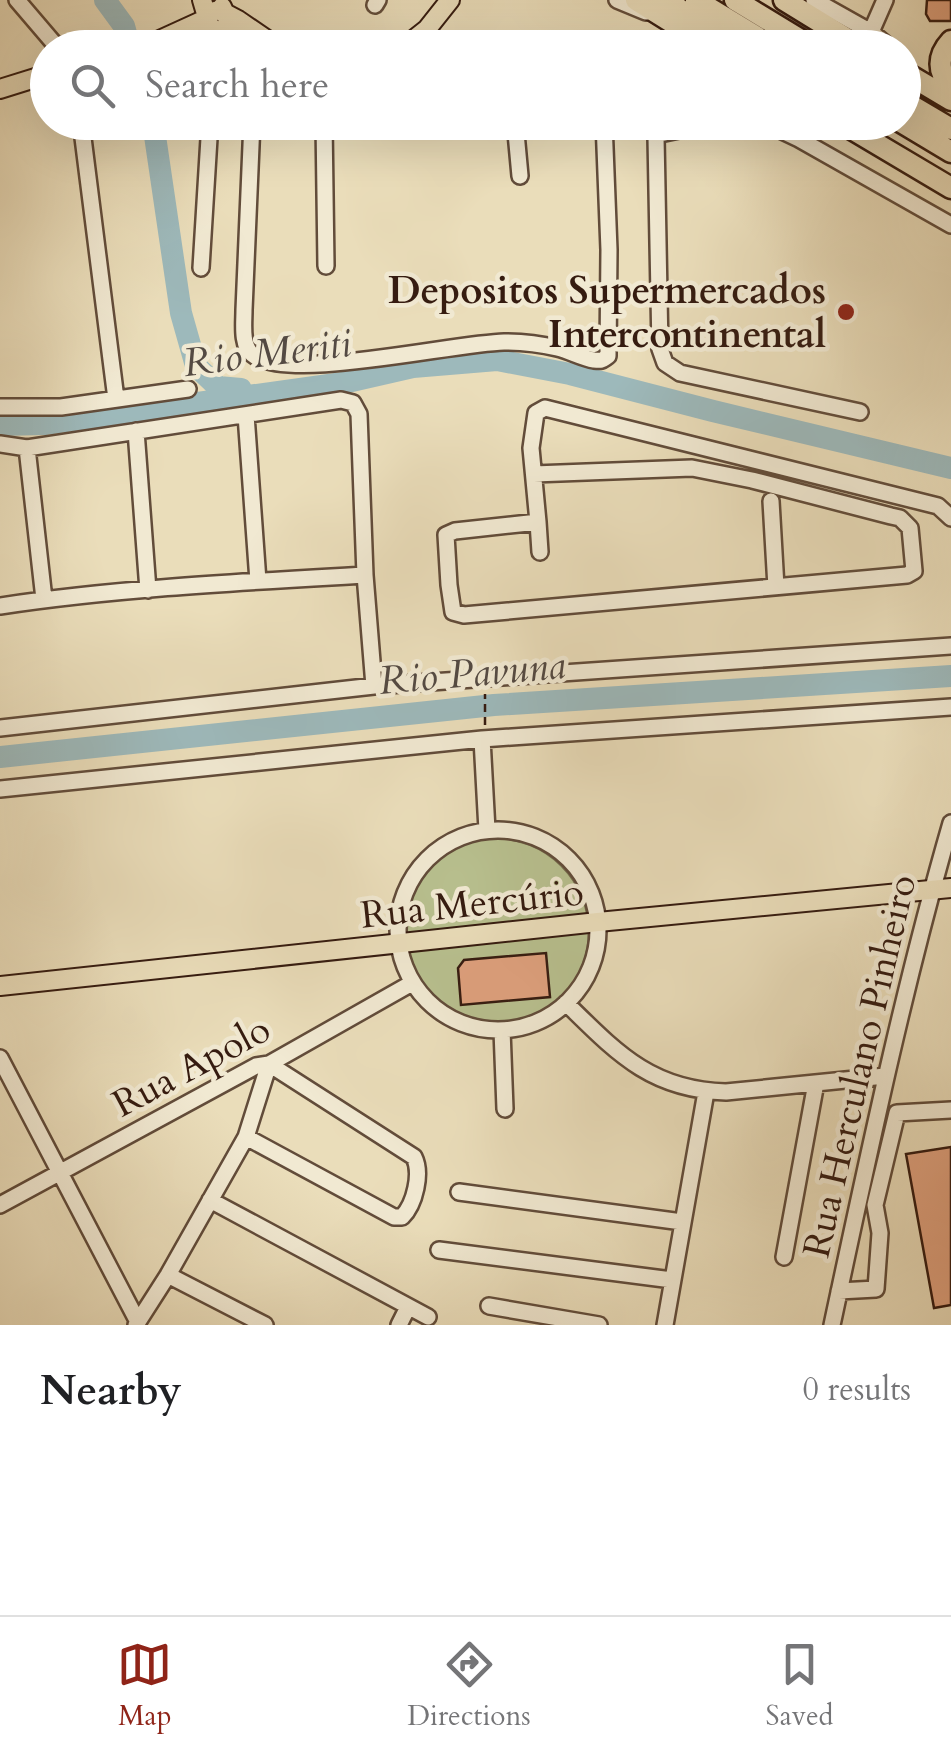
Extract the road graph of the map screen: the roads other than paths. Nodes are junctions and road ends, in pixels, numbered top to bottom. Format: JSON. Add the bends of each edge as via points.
{"nodes":[{"id":1,"x":17,"y":0,"type":"edge"},
{"id":2,"x":450,"y":0,"type":"edge"},
{"id":3,"x":617,"y":0,"type":"edge"},
{"id":4,"x":636,"y":0,"type":"edge"},
{"id":5,"x":665,"y":0,"type":"edge"},
{"id":6,"x":696,"y":0,"type":"edge"},
{"id":7,"x":735,"y":0,"type":"edge"},
{"id":8,"x":784,"y":0,"type":"edge"},
{"id":9,"x":814,"y":0,"type":"edge"},
{"id":10,"x":878,"y":2,"type":"edge"},
{"id":11,"x":216,"y":18,"type":"edge"},
{"id":12,"x":680,"y":27,"type":"junction"},
{"id":13,"x":43,"y":30,"type":"edge"},
{"id":14,"x":240,"y":30,"type":"edge"},
{"id":15,"x":426,"y":30,"type":"edge"},
{"id":16,"x":685,"y":30,"type":"edge"},
{"id":17,"x":712,"y":30,"type":"edge"},
{"id":18,"x":745,"y":30,"type":"edge"},
{"id":19,"x":784,"y":30,"type":"edge"},
{"id":20,"x":846,"y":30,"type":"edge"},
{"id":21,"x":854,"y":30,"type":"edge"},
{"id":22,"x":870,"y":30,"type":"edge"},
{"id":23,"x":951,"y":41,"type":"edge"},
{"id":24,"x":30,"y":79,"type":"edge"},
{"id":25,"x":921,"y":80,"type":"edge"},
{"id":26,"x":951,"y":86,"type":"edge"},
{"id":27,"x":0,"y":88,"type":"edge"},
{"id":28,"x":951,"y":100,"type":"edge"},
{"id":29,"x":921,"y":110,"type":"edge"},
{"id":30,"x":951,"y":129,"type":"edge"},
{"id":31,"x":921,"y":134,"type":"edge"},
{"id":32,"x":83,"y":140,"type":"edge"},
{"id":33,"x":209,"y":140,"type":"edge"},
{"id":34,"x":251,"y":140,"type":"edge"},
{"id":35,"x":324,"y":140,"type":"edge"},
{"id":36,"x":517,"y":140,"type":"edge"},
{"id":37,"x":605,"y":140,"type":"edge"},
{"id":38,"x":656,"y":140,"type":"edge"},
{"id":39,"x":801,"y":140,"type":"edge"},
{"id":40,"x":870,"y":140,"type":"edge"},
{"id":41,"x":885,"y":140,"type":"edge"},
{"id":42,"x":951,"y":152,"type":"edge"},
{"id":43,"x":520,"y":176,"type":"dead end"},
{"id":44,"x":951,"y":188,"type":"edge"},
{"id":45,"x":951,"y":226,"type":"edge"},
{"id":46,"x":326,"y":266,"type":"dead end"},
{"id":47,"x":201,"y":268,"type":"dead end"},
{"id":48,"x":188,"y":388,"type":"dead end"},
{"id":49,"x":116,"y":399,"type":"junction"},
{"id":50,"x":0,"y":407,"type":"edge"},
{"id":51,"x":860,"y":412,"type":"dead end"},
{"id":52,"x":246,"y":414,"type":"junction"},
{"id":53,"x":136,"y":431,"type":"junction"},
{"id":54,"x":0,"y":444,"type":"edge"},
{"id":55,"x":28,"y":448,"type":"junction"},
{"id":56,"x":534,"y":474,"type":"junction"},
{"id":57,"x":770,"y":501,"type":"dead end"},
{"id":58,"x":951,"y":518,"type":"edge"},
{"id":59,"x":538,"y":522,"type":"junction"},
{"id":60,"x":540,"y":552,"type":"dead end"},
{"id":61,"x":365,"y":575,"type":"junction"},
{"id":62,"x":258,"y":581,"type":"junction"},
{"id":63,"x":776,"y":587,"type":"junction"},
{"id":64,"x":148,"y":590,"type":"junction"},
{"id":65,"x":44,"y":600,"type":"junction"},
{"id":66,"x":0,"y":606,"type":"edge"},
{"id":67,"x":951,"y":646,"type":"edge"},
{"id":68,"x":374,"y":686,"type":"junction"},
{"id":69,"x":951,"y":707,"type":"edge"},
{"id":70,"x":0,"y":728,"type":"edge"},
{"id":71,"x":478,"y":732,"type":"junction"},
{"id":72,"x":0,"y":789,"type":"edge"},
{"id":73,"x":951,"y":824,"type":"edge"},
{"id":74,"x":488,"y":830,"type":"junction"},
{"id":75,"x":941,"y":889,"type":"edge"},
{"id":76,"x":598,"y":922,"type":"junction"},
{"id":77,"x":398,"y":944,"type":"junction"},
{"id":78,"x":412,"y":983,"type":"junction"},
{"id":79,"x":26,"y":984,"type":"junction"},
{"id":80,"x":0,"y":986,"type":"edge"},
{"id":81,"x":0,"y":1000,"type":"edge"},
{"id":82,"x":566,"y":1004,"type":"junction"},
{"id":83,"x":502,"y":1030,"type":"junction"},
{"id":84,"x":0,"y":1058,"type":"edge"},
{"id":85,"x":269,"y":1064,"type":"junction"},
{"id":86,"x":885,"y":1076,"type":"junction"},
{"id":87,"x":816,"y":1082,"type":"junction"},
{"id":88,"x":706,"y":1092,"type":"junction"},
{"id":89,"x":505,"y":1109,"type":"dead end"},
{"id":90,"x":951,"y":1110,"type":"edge"},
{"id":91,"x":246,"y":1137,"type":"junction"},
{"id":92,"x":60,"y":1173,"type":"junction"},
{"id":93,"x":459,"y":1192,"type":"dead end"},
{"id":94,"x":210,"y":1200,"type":"junction"},
{"id":95,"x":0,"y":1206,"type":"edge"},
{"id":96,"x":682,"y":1222,"type":"junction"},
{"id":97,"x":439,"y":1250,"type":"dead end"},
{"id":98,"x":784,"y":1257,"type":"dead end"},
{"id":99,"x":168,"y":1274,"type":"junction"},
{"id":100,"x":672,"y":1280,"type":"junction"},
{"id":101,"x":840,"y":1291,"type":"junction"},
{"id":102,"x":489,"y":1306,"type":"dead end"},
{"id":103,"x":408,"y":1307,"type":"junction"},
{"id":104,"x":428,"y":1317,"type":"dead end"},
{"id":105,"x":137,"y":1323,"type":"edge"},
{"id":106,"x":265,"y":1325,"type":"edge"},
{"id":107,"x":399,"y":1325,"type":"edge"},
{"id":108,"x":599,"y":1325,"type":"edge"},
{"id":109,"x":665,"y":1325,"type":"edge"},
{"id":110,"x":832,"y":1325,"type":"edge"}],
"edges":[{"from":1,"to":13,"type":"street"},
{"from":2,"to":15,"type":"main road"},
{"from":3,"to":12,"type":"street"},
{"from":4,"to":12,"type":"highway"},
{"from":5,"to":17,"type":"highway"},
{"from":6,"to":18,"type":"highway"},
{"from":7,"to":19,"type":"highway"},
{"from":8,"to":20,"type":"highway"},
{"from":9,"to":21,"type":"street"},
{"from":10,"to":22,"type":"street"},
{"from":11,"to":14,"type":"main road"},
{"from":12,"to":16,"type":"highway"},
{"from":23,"to":26,"type":"highway","via":[[940,66]]},
{"from":24,"to":27,"type":"main road"},
{"from":25,"to":28,"type":"highway"},
{"from":29,"to":30,"type":"highway"},
{"from":31,"to":42,"type":"highway"},
{"from":32,"to":49,"type":"street"},
{"from":33,"to":47,"type":"street"},
{"from":34,"to":37,"type":"street","via":[[248,351],[272,362],[322,364],[505,342],[594,360],[608,356]]},
{"from":35,"to":46,"type":"street"},
{"from":36,"to":43,"type":"street"},
{"from":38,"to":51,"type":"street","via":[[665,363],[680,373]]},
{"from":39,"to":45,"type":"street"},
{"from":40,"to":44,"type":"highway"},
{"from":41,"to":44,"type":"highway"},
{"from":48,"to":49,"type":"street"},
{"from":49,"to":50,"type":"street"},
{"from":52,"to":53,"type":"street"},
{"from":52,"to":61,"type":"street","via":[[353,403],[359,414]]},
{"from":52,"to":62,"type":"street"},
{"from":53,"to":55,"type":"street"},
{"from":53,"to":64,"type":"street"},
{"from":54,"to":55,"type":"street"},
{"from":55,"to":65,"type":"street"},
{"from":56,"to":58,"type":"street","via":[[536,413],[546,408],[938,506]]},
{"from":56,"to":59,"type":"street"},
{"from":56,"to":63,"type":"street","via":[[692,468],[892,516],[910,528],[911,574]]},
{"from":57,"to":63,"type":"street"},
{"from":59,"to":60,"type":"street"},
{"from":59,"to":63,"type":"street","via":[[446,534],[453,612]]},
{"from":61,"to":62,"type":"street"},
{"from":61,"to":68,"type":"street"},
{"from":62,"to":64,"type":"street"},
{"from":64,"to":65,"type":"street"},
{"from":65,"to":66,"type":"street"},
{"from":67,"to":68,"type":"street"},
{"from":68,"to":70,"type":"street"},
{"from":69,"to":71,"type":"street"},
{"from":71,"to":72,"type":"street"},
{"from":71,"to":74,"type":"street"},
{"from":73,"to":75,"type":"street","name":"Rua Herculano Pinheiro"},
{"from":74,"to":76,"type":"street","via":[[532,836],[562,853],[584,878]]},
{"from":74,"to":77,"type":"street","via":[[461,836],[418,868],[404,891]]},
{"from":75,"to":76,"type":"main road","name":"Rua Mercúrio"},
{"from":75,"to":86,"type":"street","name":"Rua Herculano Pinheiro"},
{"from":76,"to":77,"type":"main road","name":"Rua Mercúrio"},
{"from":76,"to":82,"type":"street","via":[[592,966]]},
{"from":77,"to":78,"type":"street"},
{"from":77,"to":79,"type":"main road","name":"Rua Mercúrio"},
{"from":78,"to":83,"type":"street","via":[[460,1022]]},
{"from":78,"to":85,"type":"street","name":"Rua Apolo"},
{"from":79,"to":80,"type":"main road","name":"Rua Mercúrio"},
{"from":79,"to":81,"type":"main road"},
{"from":82,"to":83,"type":"street","via":[[536,1022]]},
{"from":82,"to":88,"type":"street","via":[[651,1076]]},
{"from":83,"to":89,"type":"street"},
{"from":84,"to":92,"type":"street"},
{"from":85,"to":91,"type":"street"},
{"from":85,"to":91,"type":"street","via":[[414,1157],[418,1174],[408,1210],[394,1217]]},
{"from":85,"to":92,"type":"street","name":"Rua Apolo"},
{"from":86,"to":87,"type":"street"},
{"from":86,"to":101,"type":"street","name":"Rua Herculano Pinheiro"},
{"from":87,"to":88,"type":"street"},
{"from":87,"to":98,"type":"street"},
{"from":88,"to":96,"type":"street"},
{"from":90,"to":101,"type":"street","via":[[897,1112],[875,1206],[876,1288]]},
{"from":91,"to":94,"type":"street"},
{"from":92,"to":95,"type":"street","name":"Rua Apolo"},
{"from":92,"to":105,"type":"street"},
{"from":93,"to":96,"type":"street"},
{"from":94,"to":99,"type":"street"},
{"from":94,"to":103,"type":"street"},
{"from":96,"to":100,"type":"street"},
{"from":97,"to":100,"type":"street"},
{"from":99,"to":105,"type":"street"},
{"from":99,"to":106,"type":"street"},
{"from":100,"to":109,"type":"street"},
{"from":101,"to":110,"type":"street","name":"Rua Herculano Pinheiro"},
{"from":102,"to":108,"type":"street"},
{"from":103,"to":104,"type":"street"},
{"from":103,"to":107,"type":"street"}]}
